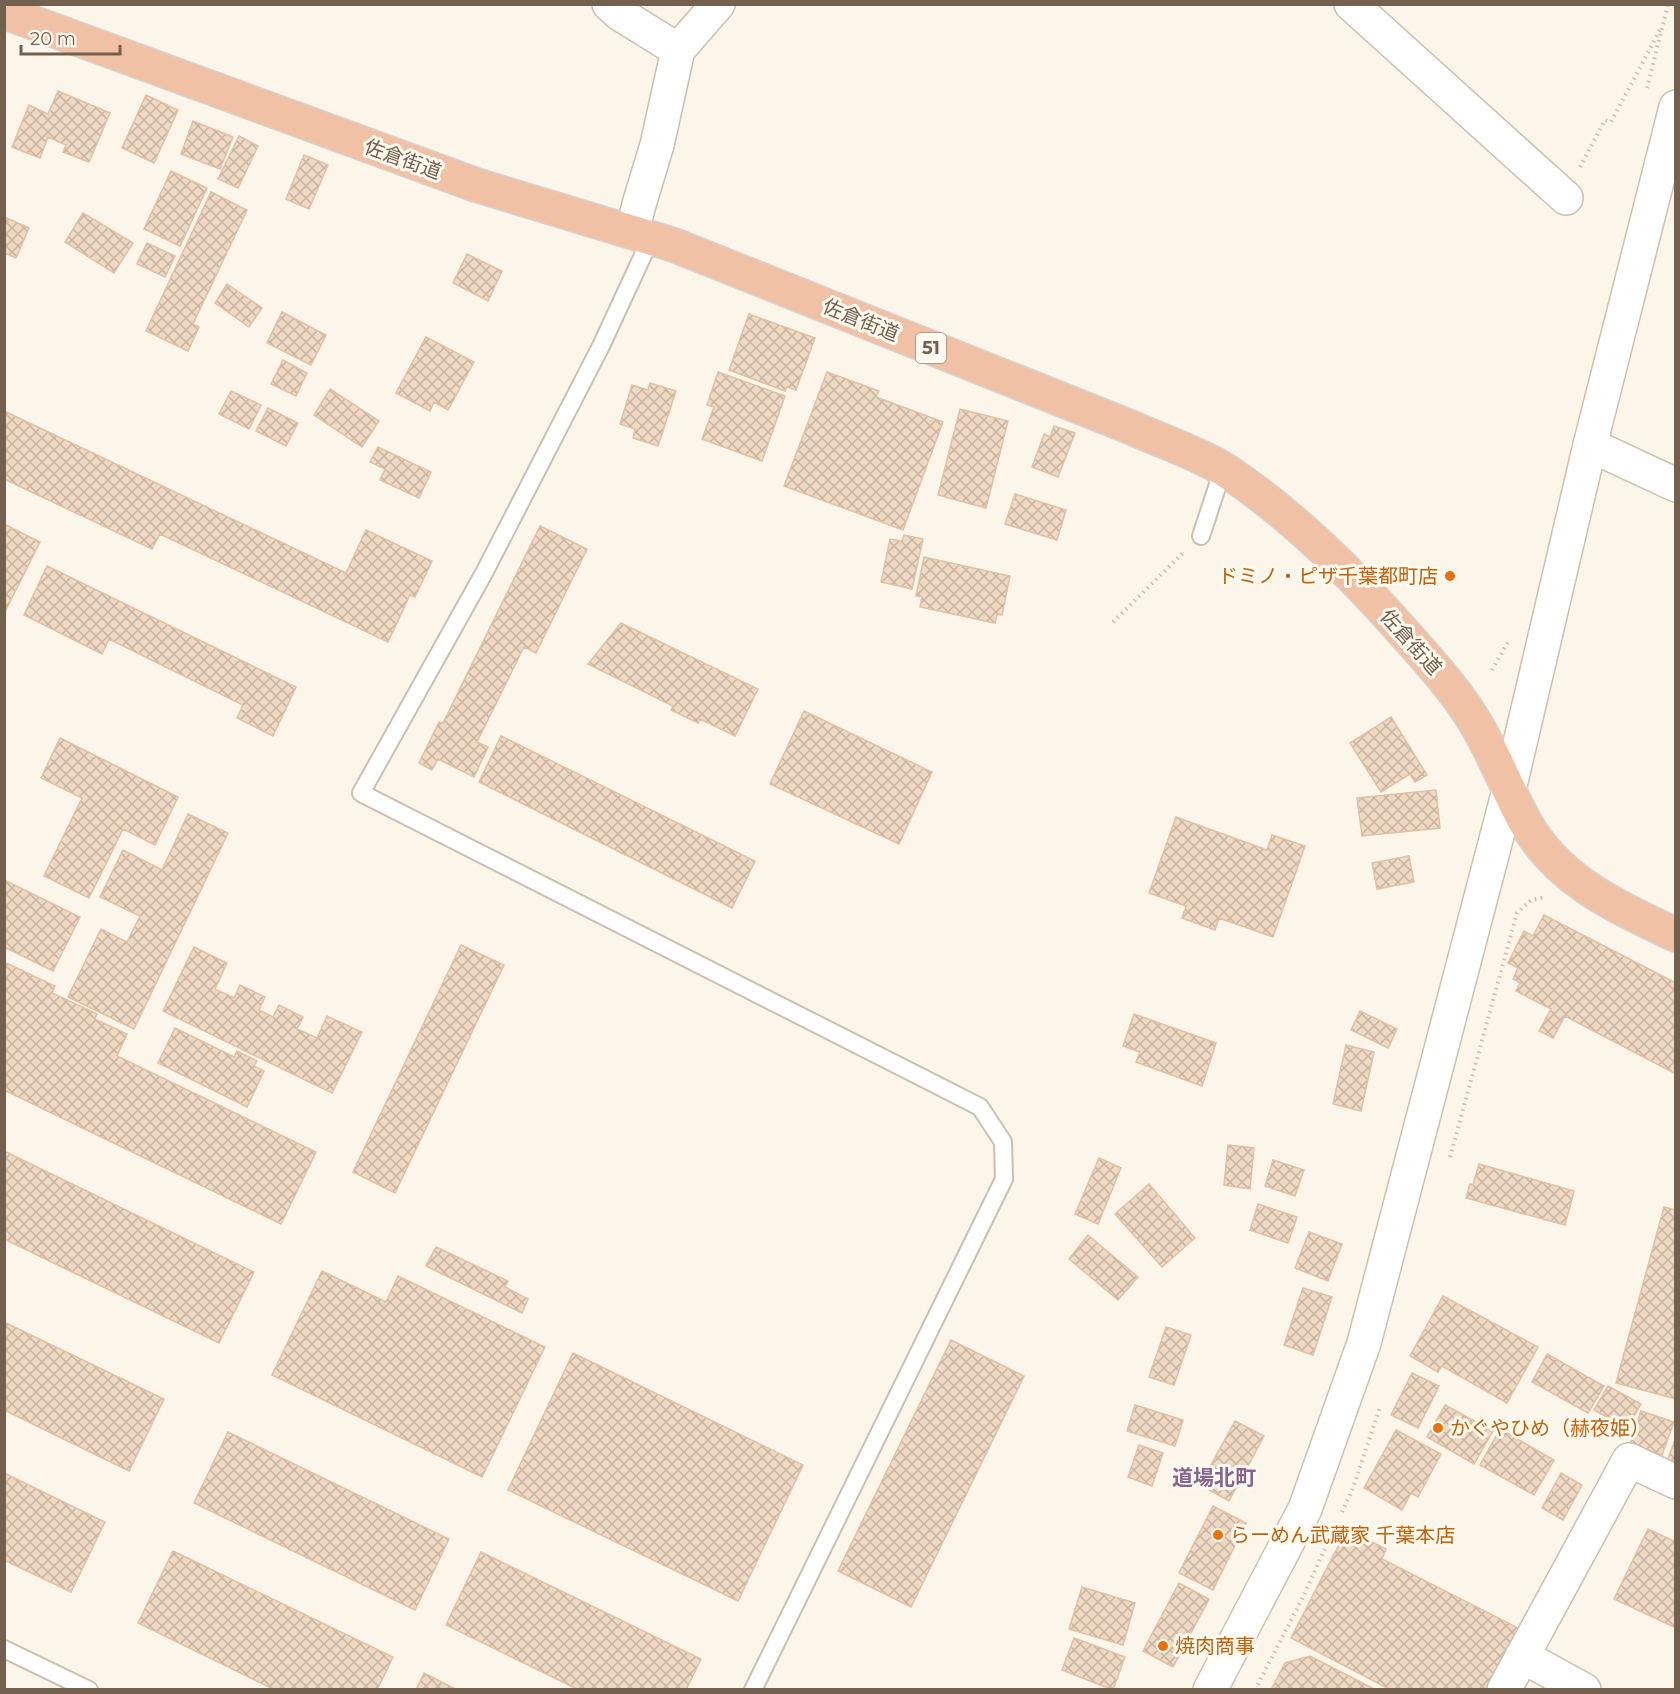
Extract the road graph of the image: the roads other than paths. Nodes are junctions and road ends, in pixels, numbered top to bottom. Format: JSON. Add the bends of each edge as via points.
{"nodes":[{"id":1,"x":609,"y":4,"type":"edge"},
{"id":2,"x":718,"y":4,"type":"edge"},
{"id":3,"x":1351,"y":4,"type":"edge"},
{"id":4,"x":7,"y":10,"type":"edge"},
{"id":5,"x":678,"y":50,"type":"junction"},
{"id":6,"x":1676,"y":107,"type":"edge"},
{"id":7,"x":1566,"y":198,"type":"road end"},
{"id":8,"x":642,"y":235,"type":"junction"},
{"id":9,"x":1590,"y":445,"type":"junction"},
{"id":10,"x":1223,"y":469,"type":"junction"},
{"id":11,"x":1676,"y":485,"type":"edge"},
{"id":12,"x":1200,"y":536,"type":"road end"},
{"id":13,"x":1509,"y":789,"type":"junction"},
{"id":14,"x":1676,"y":935,"type":"edge"},
{"id":15,"x":1676,"y":1482,"type":"edge"},
{"id":16,"x":4,"y":1649,"type":"edge"},
{"id":17,"x":1522,"y":1656,"type":"junction"},
{"id":18,"x":89,"y":1689,"type":"edge"},
{"id":19,"x":753,"y":1689,"type":"edge"},
{"id":20,"x":1210,"y":1689,"type":"edge"},
{"id":21,"x":1504,"y":1689,"type":"edge"},
{"id":22,"x":1584,"y":1689,"type":"edge"}],
"edges":[{"from":1,"to":5,"type":"street"},
{"from":2,"to":5,"type":"street"},
{"from":3,"to":7,"type":"street"},
{"from":4,"to":8,"type":"highway","name":"佐倉街道","number":"51","via":[[476,185]]},
{"from":5,"to":8,"type":"street","via":[[657,145],[639,201]]},
{"from":6,"to":9,"type":"street"},
{"from":8,"to":10,"type":"highway","name":"佐倉街道","number":"51","via":[[1130,427]]},
{"from":8,"to":19,"type":"lane","via":[[601,346],[484,573],[361,793],[980,1107],[1003,1142],[1004,1179]]},
{"from":9,"to":11,"type":"street"},
{"from":9,"to":13,"type":"street"},
{"from":10,"to":12,"type":"lane"},
{"from":10,"to":13,"type":"highway","name":"佐倉街道","number":"51","via":[[1289,518],[1347,572],[1444,677],[1470,714]]},
{"from":13,"to":14,"type":"highway","name":"佐倉街道","number":"51","via":[[1539,845],[1581,885]]},
{"from":13,"to":20,"type":"street","via":[[1364,1343],[1305,1509]]},
{"from":15,"to":17,"type":"street","via":[[1629,1460]]},
{"from":16,"to":18,"type":"lane"},
{"from":17,"to":21,"type":"street"},
{"from":17,"to":22,"type":"street"}]}
